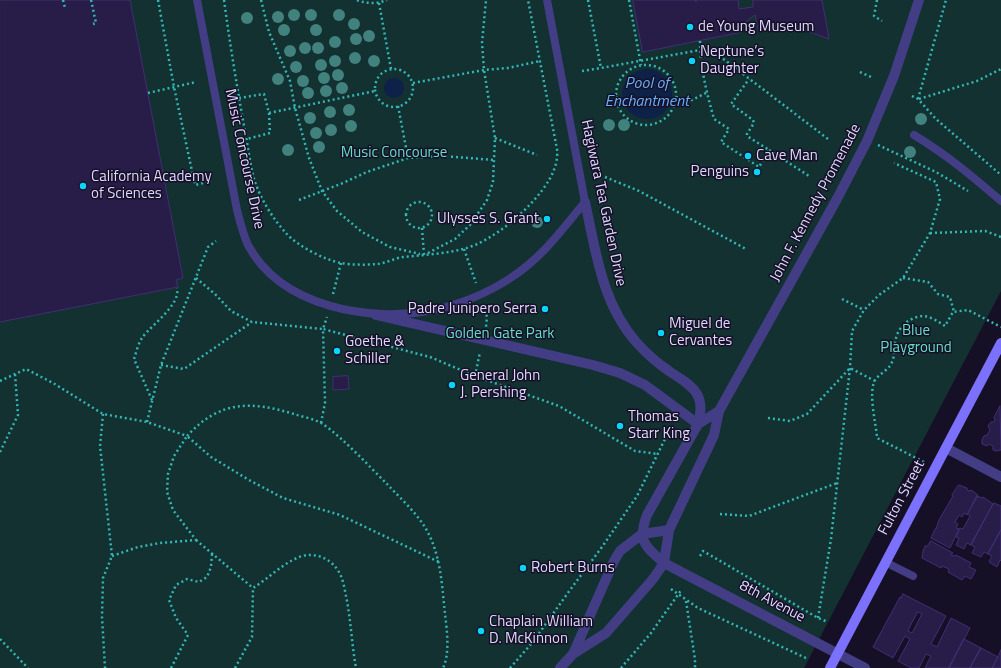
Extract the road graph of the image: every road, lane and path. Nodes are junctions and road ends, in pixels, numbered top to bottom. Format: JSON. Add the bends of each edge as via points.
{"nodes":[{"id":1,"x":63,"y":0,"type":"edge"},
{"id":2,"x":91,"y":0,"type":"edge"},
{"id":3,"x":158,"y":0,"type":"edge"},
{"id":4,"x":197,"y":0,"type":"edge"},
{"id":5,"x":224,"y":0,"type":"edge"},
{"id":6,"x":261,"y":0,"type":"edge"},
{"id":7,"x":357,"y":0,"type":"edge"},
{"id":8,"x":386,"y":0,"type":"edge"},
{"id":9,"x":486,"y":0,"type":"edge"},
{"id":10,"x":528,"y":0,"type":"edge"},
{"id":11,"x":547,"y":0,"type":"edge"},
{"id":12,"x":588,"y":0,"type":"edge"},
{"id":13,"x":629,"y":0,"type":"edge"},
{"id":14,"x":877,"y":0,"type":"edge"},
{"id":15,"x":919,"y":0,"type":"edge"},
{"id":16,"x":946,"y":0,"type":"edge"},
{"id":17,"x":378,"y":3,"type":"junction"},
{"id":18,"x":65,"y":8,"type":"dead end"},
{"id":19,"x":882,"y":21,"type":"dead end"},
{"id":20,"x":94,"y":24,"type":"dead end"},
{"id":21,"x":700,"y":41,"type":"dead end"},
{"id":22,"x":700,"y":50,"type":"junction"},
{"id":23,"x":640,"y":60,"type":"junction"},
{"id":24,"x":540,"y":61,"type":"junction"},
{"id":25,"x":641,"y":65,"type":"junction"},
{"id":26,"x":600,"y":68,"type":"junction"},
{"id":27,"x":391,"y":69,"type":"junction"},
{"id":28,"x":1001,"y":69,"type":"edge"},
{"id":29,"x":484,"y":70,"type":"junction"},
{"id":30,"x":582,"y":71,"type":"dead end"},
{"id":31,"x":860,"y":72,"type":"dead end"},
{"id":32,"x":871,"y":77,"type":"dead end"},
{"id":33,"x":750,"y":79,"type":"junction"},
{"id":34,"x":196,"y":82,"type":"dead end"},
{"id":35,"x":413,"y":83,"type":"junction"},
{"id":36,"x":174,"y":87,"type":"junction"},
{"id":37,"x":375,"y":91,"type":"junction"},
{"id":38,"x":148,"y":93,"type":"dead end"},
{"id":39,"x":706,"y":93,"type":"junction"},
{"id":40,"x":912,"y":96,"type":"dead end"},
{"id":41,"x":676,"y":97,"type":"junction"},
{"id":42,"x":239,"y":98,"type":"junction"},
{"id":43,"x":918,"y":99,"type":"junction"},
{"id":44,"x":398,"y":106,"type":"junction"},
{"id":45,"x":295,"y":108,"type":"junction"},
{"id":46,"x":269,"y":113,"type":"junction"},
{"id":47,"x":914,"y":135,"type":"dead end"},
{"id":48,"x":495,"y":138,"type":"junction"},
{"id":49,"x":247,"y":139,"type":"junction"},
{"id":50,"x":828,"y":139,"type":"dead end"},
{"id":51,"x":867,"y":141,"type":"junction"},
{"id":52,"x":769,"y":150,"type":"junction"},
{"id":53,"x":537,"y":155,"type":"dead end"},
{"id":54,"x":408,"y":158,"type":"junction"},
{"id":55,"x":494,"y":160,"type":"junction"},
{"id":56,"x":894,"y":162,"type":"dead end"},
{"id":57,"x":1001,"y":175,"type":"edge"},
{"id":58,"x":809,"y":176,"type":"dead end"},
{"id":59,"x":605,"y":177,"type":"dead end"},
{"id":60,"x":211,"y":181,"type":"dead end"},
{"id":61,"x":322,"y":191,"type":"junction"},
{"id":62,"x":969,"y":191,"type":"dead end"},
{"id":63,"x":299,"y":200,"type":"dead end"},
{"id":64,"x":1001,"y":201,"type":"edge"},
{"id":65,"x":585,"y":202,"type":"junction"},
{"id":66,"x":422,"y":228,"type":"junction"},
{"id":67,"x":930,"y":233,"type":"junction"},
{"id":68,"x":1001,"y":237,"type":"edge"},
{"id":69,"x":216,"y":240,"type":"dead end"},
{"id":70,"x":464,"y":249,"type":"junction"},
{"id":71,"x":746,"y":249,"type":"dead end"},
{"id":72,"x":424,"y":255,"type":"junction"},
{"id":73,"x":341,"y":263,"type":"junction"},
{"id":74,"x":196,"y":278,"type":"junction"},
{"id":75,"x":903,"y":278,"type":"junction"},
{"id":76,"x":476,"y":283,"type":"dead end"},
{"id":77,"x":177,"y":288,"type":"dead end"},
{"id":78,"x":842,"y":299,"type":"dead end"},
{"id":79,"x":331,"y":300,"type":"dead end"},
{"id":80,"x":484,"y":304,"type":"dead end"},
{"id":81,"x":864,"y":310,"type":"junction"},
{"id":82,"x":954,"y":312,"type":"junction"},
{"id":83,"x":376,"y":315,"type":"junction"},
{"id":84,"x":327,"y":317,"type":"dead end"},
{"id":85,"x":252,"y":322,"type":"junction"},
{"id":86,"x":1001,"y":327,"type":"edge"},
{"id":87,"x":323,"y":329,"type":"junction"},
{"id":88,"x":485,"y":331,"type":"dead end"},
{"id":89,"x":1001,"y":343,"type":"edge"},
{"id":90,"x":480,"y":351,"type":"dead end"},
{"id":91,"x":161,"y":365,"type":"junction"},
{"id":92,"x":850,"y":368,"type":"junction"},
{"id":93,"x":16,"y":374,"type":"junction"},
{"id":94,"x":475,"y":376,"type":"junction"},
{"id":95,"x":0,"y":381,"type":"edge"},
{"id":96,"x":875,"y":381,"type":"junction"},
{"id":97,"x":152,"y":401,"type":"junction"},
{"id":98,"x":719,"y":410,"type":"junction"},
{"id":99,"x":103,"y":414,"type":"junction"},
{"id":100,"x":768,"y":418,"type":"dead end"},
{"id":101,"x":147,"y":422,"type":"junction"},
{"id":102,"x":322,"y":423,"type":"junction"},
{"id":103,"x":698,"y":424,"type":"junction"},
{"id":104,"x":187,"y":436,"type":"junction"},
{"id":105,"x":666,"y":437,"type":"dead end"},
{"id":106,"x":946,"y":448,"type":"junction"},
{"id":107,"x":0,"y":452,"type":"edge"},
{"id":108,"x":658,"y":454,"type":"junction"},
{"id":109,"x":935,"y":468,"type":"junction"},
{"id":110,"x":1001,"y":477,"type":"edge"},
{"id":111,"x":837,"y":483,"type":"junction"},
{"id":112,"x":720,"y":514,"type":"dead end"},
{"id":113,"x":669,"y":530,"type":"junction"},
{"id":114,"x":642,"y":534,"type":"junction"},
{"id":115,"x":196,"y":540,"type":"junction"},
{"id":116,"x":212,"y":554,"type":"junction"},
{"id":117,"x":112,"y":556,"type":"junction"},
{"id":118,"x":700,"y":556,"type":"dead end"},
{"id":119,"x":439,"y":562,"type":"junction"},
{"id":120,"x":886,"y":562,"type":"junction"},
{"id":121,"x":664,"y":563,"type":"junction"},
{"id":122,"x":912,"y":576,"type":"dead end"},
{"id":123,"x":253,"y":588,"type":"junction"},
{"id":124,"x":671,"y":589,"type":"dead end"},
{"id":125,"x":682,"y":589,"type":"dead end"},
{"id":126,"x":678,"y":595,"type":"junction"},
{"id":127,"x":686,"y":601,"type":"junction"},
{"id":128,"x":818,"y":618,"type":"junction"},
{"id":129,"x":828,"y":622,"type":"dead end"},
{"id":130,"x":0,"y":639,"type":"edge"},
{"id":131,"x":573,"y":654,"type":"junction"},
{"id":132,"x":838,"y":654,"type":"junction"},
{"id":133,"x":808,"y":659,"type":"dead end"},
{"id":134,"x":28,"y":668,"type":"edge"},
{"id":135,"x":105,"y":668,"type":"edge"},
{"id":136,"x":171,"y":668,"type":"edge"},
{"id":137,"x":235,"y":668,"type":"edge"},
{"id":138,"x":356,"y":668,"type":"edge"},
{"id":139,"x":443,"y":668,"type":"edge"},
{"id":140,"x":510,"y":668,"type":"edge"},
{"id":141,"x":560,"y":668,"type":"edge"},
{"id":142,"x":621,"y":668,"type":"edge"},
{"id":143,"x":695,"y":668,"type":"edge"},
{"id":144,"x":830,"y":668,"type":"edge"},
{"id":145,"x":865,"y":668,"type":"edge"}],
"edges":[{"from":1,"to":18,"type":"path"},
{"from":2,"to":20,"type":"path"},
{"from":3,"to":36,"type":"path"},
{"from":4,"to":83,"type":"lane","name":"Music Concourse Drive","via":[[237,210],[248,246],[272,274],[293,291],[316,302]]},
{"from":5,"to":42,"type":"path"},
{"from":6,"to":45,"type":"path","via":[[269,32],[290,80]]},
{"from":7,"to":17,"type":"path"},
{"from":8,"to":17,"type":"path"},
{"from":9,"to":29,"type":"path","via":[[482,31]]},
{"from":10,"to":24,"type":"path"},
{"from":11,"to":65,"type":"lane","name":"Hagiwara Tea Garden Drive"},
{"from":12,"to":26,"type":"path"},
{"from":13,"to":23,"type":"path"},
{"from":14,"to":19,"type":"path","via":[[874,16]]},
{"from":15,"to":51,"type":"street","name":"John F. Kennedy Promenade","via":[[898,64]]},
{"from":16,"to":43,"type":"path"},
{"from":17,"to":27,"type":"path"},
{"from":21,"to":22,"type":"path"},
{"from":22,"to":23,"type":"path"},
{"from":22,"to":33,"type":"path","via":[[717,54]]},
{"from":22,"to":39,"type":"path"},
{"from":23,"to":25,"type":"path"},
{"from":23,"to":26,"type":"path"},
{"from":24,"to":29,"type":"path"},
{"from":24,"to":70,"type":"path","via":[[558,149],[554,171],[538,195],[516,217],[491,236]]},
{"from":25,"to":41,"type":"path","via":[[649,64],[665,71],[672,79]]},
{"from":25,"to":41,"type":"path","via":[[628,70],[618,83],[617,102],[625,116],[644,125],[655,124],[671,111]]},
{"from":26,"to":30,"type":"path"},
{"from":27,"to":35,"type":"path","via":[[404,71]]},
{"from":27,"to":37,"type":"path","via":[[378,77]]},
{"from":28,"to":43,"type":"path","via":[[977,82]]},
{"from":29,"to":35,"type":"path"},
{"from":29,"to":48,"type":"path"},
{"from":31,"to":32,"type":"path"},
{"from":33,"to":50,"type":"path"},
{"from":33,"to":52,"type":"path","via":[[731,104],[753,120],[747,136]]},
{"from":34,"to":36,"type":"path"},
{"from":35,"to":44,"type":"path","via":[[412,96],[406,103]]},
{"from":36,"to":38,"type":"path"},
{"from":36,"to":60,"type":"path","via":[[195,185]]},
{"from":37,"to":44,"type":"path","via":[[383,103]]},
{"from":37,"to":45,"type":"path"},
{"from":39,"to":41,"type":"path","via":[[692,100]]},
{"from":39,"to":52,"type":"path","via":[[714,119],[729,129],[721,142],[759,167]]},
{"from":40,"to":43,"type":"path"},
{"from":42,"to":46,"type":"path","via":[[264,94]]},
{"from":42,"to":49,"type":"path"},
{"from":43,"to":57,"type":"path","via":[[936,120]]},
{"from":44,"to":54,"type":"path"},
{"from":45,"to":46,"type":"path"},
{"from":45,"to":61,"type":"path","via":[[309,158]]},
{"from":46,"to":49,"type":"path","via":[[270,133]]},
{"from":47,"to":64,"type":"lane","via":[[950,158]]},
{"from":48,"to":53,"type":"path"},
{"from":48,"to":55,"type":"path"},
{"from":49,"to":73,"type":"path","via":[[254,179],[270,214],[287,235],[313,253]]},
{"from":51,"to":62,"type":"path","via":[[930,169]]},
{"from":51,"to":98,"type":"street","name":"John F. Kennedy Promenade"},
{"from":52,"to":58,"type":"path"},
{"from":54,"to":55,"type":"path","via":[[443,156]]},
{"from":54,"to":61,"type":"path","via":[[375,168]]},
{"from":55,"to":72,"type":"path","via":[[490,191],[477,217],[455,239]]},
{"from":56,"to":67,"type":"path","via":[[936,182],[940,199]]},
{"from":59,"to":71,"type":"path","via":[[639,191]]},
{"from":61,"to":63,"type":"path"},
{"from":61,"to":72,"type":"path","via":[[337,211],[367,235],[390,247]]},
{"from":65,"to":83,"type":"lane","name":"Music Concourse Drive","via":[[542,254],[495,288],[466,301],[433,310]]},
{"from":65,"to":103,"type":"street","name":"Hagiwara Tea Garden Drive","via":[[601,276],[611,303],[626,329],[646,353],[698,395],[701,415]]},
{"from":66,"to":66,"type":"path","via":[[409,225],[406,217],[408,208],[415,203],[423,202],[430,208],[432,216],[429,224]]},
{"from":66,"to":72,"type":"path"},
{"from":67,"to":68,"type":"path","via":[[985,231]]},
{"from":67,"to":75,"type":"path"},
{"from":69,"to":74,"type":"path","via":[[208,247]]},
{"from":70,"to":72,"type":"path"},
{"from":70,"to":76,"type":"path"},
{"from":72,"to":73,"type":"path","via":[[401,257],[378,264]]},
{"from":73,"to":79,"type":"path"},
{"from":74,"to":85,"type":"path","via":[[231,311]]},
{"from":74,"to":91,"type":"path"},
{"from":75,"to":81,"type":"path","via":[[879,295]]},
{"from":75,"to":82,"type":"path","via":[[928,282],[938,294],[950,297]]},
{"from":77,"to":97,"type":"path","via":[[174,303],[141,339],[134,359]]},
{"from":78,"to":81,"type":"path"},
{"from":80,"to":88,"type":"path","via":[[487,317]]},
{"from":81,"to":92,"type":"path","via":[[852,331]]},
{"from":82,"to":86,"type":"path","via":[[968,310]]},
{"from":82,"to":96,"type":"path","via":[[945,326],[923,316],[903,324],[897,334],[893,361]]},
{"from":83,"to":103,"type":"street","name":"Music Concourse Drive","via":[[620,373],[645,385]]},
{"from":84,"to":87,"type":"path"},
{"from":85,"to":87,"type":"path"},
{"from":85,"to":91,"type":"path","via":[[184,369]]},
{"from":87,"to":94,"type":"path","via":[[430,357]]},
{"from":87,"to":102,"type":"path","via":[[325,403]]},
{"from":89,"to":106,"type":"main road","name":"Fulton Street"},
{"from":90,"to":94,"type":"path"},
{"from":91,"to":97,"type":"path"},
{"from":92,"to":96,"type":"path"},
{"from":92,"to":100,"type":"path","via":[[807,414],[790,421]]},
{"from":92,"to":111,"type":"path"},
{"from":93,"to":95,"type":"path"},
{"from":93,"to":99,"type":"path","via":[[26,369]]},
{"from":93,"to":107,"type":"path","via":[[18,415]]},
{"from":94,"to":108,"type":"path","via":[[560,406],[636,451]]},
{"from":96,"to":109,"type":"path","via":[[873,399],[877,438]]},
{"from":97,"to":101,"type":"path"},
{"from":98,"to":103,"type":"street","name":"John F. Kennedy Promenade"},
{"from":98,"to":113,"type":"street","name":"John F. Kennedy Promenade","via":[[714,435]]},
{"from":99,"to":101,"type":"path"},
{"from":99,"to":117,"type":"path","via":[[100,446]]},
{"from":101,"to":104,"type":"path"},
{"from":102,"to":104,"type":"path","via":[[277,409],[238,405],[199,423]]},
{"from":102,"to":119,"type":"path","via":[[343,440],[416,515],[426,529]]},
{"from":103,"to":114,"type":"street","name":"John F. Kennedy Promenade","via":[[646,515]]},
{"from":104,"to":115,"type":"path","via":[[174,456],[168,474],[167,492],[173,510]]},
{"from":104,"to":119,"type":"path","via":[[211,457],[283,498],[340,515]]},
{"from":105,"to":108,"type":"path"},
{"from":106,"to":109,"type":"main road","name":"Fulton Street"},
{"from":106,"to":110,"type":"street"},
{"from":108,"to":140,"type":"path","via":[[637,496],[602,547],[532,643]]},
{"from":109,"to":120,"type":"main road","name":"Fulton Street"},
{"from":111,"to":112,"type":"path","via":[[749,516]]},
{"from":111,"to":128,"type":"path"},
{"from":113,"to":114,"type":"street","name":"John F. Kennedy Promenade"},
{"from":113,"to":121,"type":"street","name":"John F. Kennedy Promenade"},
{"from":114,"to":121,"type":"street","via":[[646,548]]},
{"from":114,"to":131,"type":"street","name":"John F. Kennedy Promenade","via":[[620,551],[614,561]]},
{"from":115,"to":116,"type":"path"},
{"from":115,"to":117,"type":"path","via":[[138,547]]},
{"from":116,"to":123,"type":"path"},
{"from":116,"to":136,"type":"path","via":[[207,577],[198,582],[187,580],[176,585],[169,600],[176,618],[188,635]]},
{"from":117,"to":135,"type":"path","via":[[103,578]]},
{"from":118,"to":128,"type":"path","via":[[703,551]]},
{"from":119,"to":139,"type":"path","via":[[446,627],[447,661]]},
{"from":120,"to":122,"type":"lane"},
{"from":120,"to":132,"type":"main road","name":"Fulton Street"},
{"from":121,"to":131,"type":"street","name":"John F. Kennedy Promenade","via":[[606,633]]},
{"from":121,"to":132,"type":"street","name":"8th Avenue"},
{"from":123,"to":137,"type":"path","via":[[252,637]]},
{"from":123,"to":138,"type":"path","via":[[297,558],[314,555],[329,561],[338,570],[343,583]]},
{"from":124,"to":126,"type":"path"},
{"from":125,"to":126,"type":"path"},
{"from":126,"to":127,"type":"path"},
{"from":126,"to":142,"type":"path","via":[[651,633]]},
{"from":127,"to":133,"type":"path"},
{"from":127,"to":143,"type":"path"},
{"from":128,"to":129,"type":"path"},
{"from":130,"to":134,"type":"path"},
{"from":131,"to":141,"type":"street","name":"John F. Kennedy Promenade"},
{"from":132,"to":144,"type":"main road","name":"Fulton Street"},
{"from":132,"to":145,"type":"street","name":"8th Avenue"}]}
